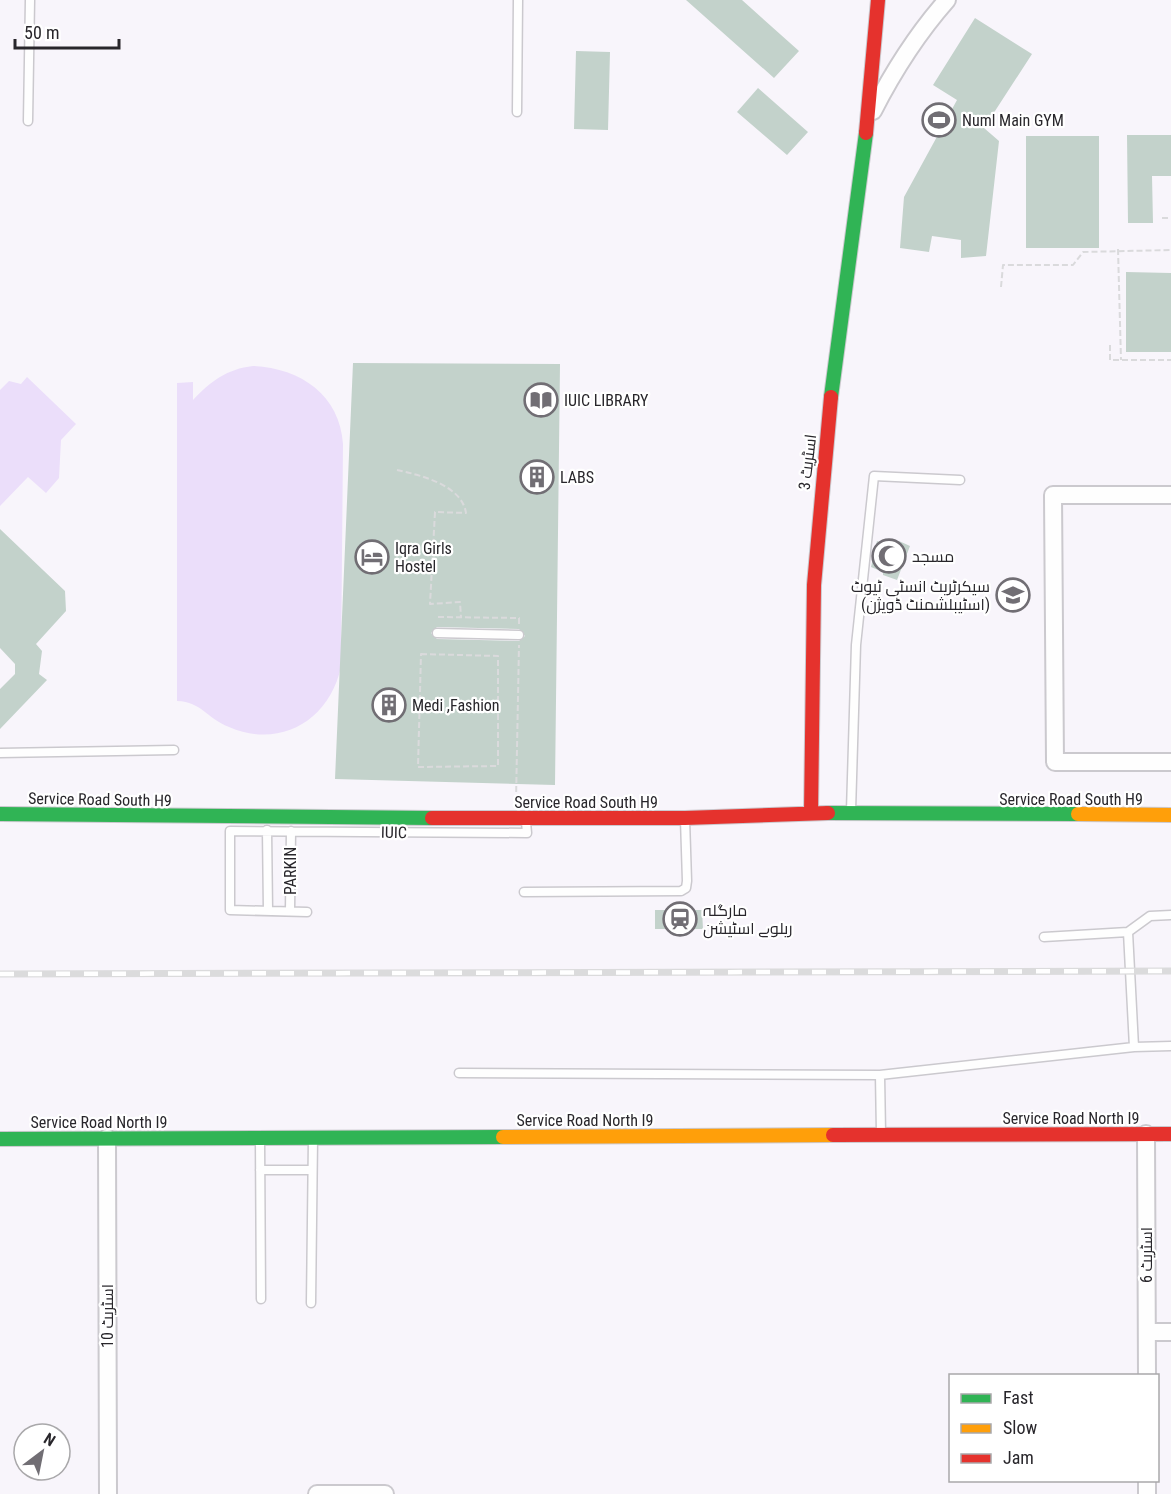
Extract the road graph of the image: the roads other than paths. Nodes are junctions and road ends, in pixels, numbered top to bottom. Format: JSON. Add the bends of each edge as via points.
{"nodes":[{"id":1,"x":30,"y":0,"type":"edge"},
{"id":2,"x":518,"y":0,"type":"edge"},
{"id":3,"x":878,"y":0,"type":"edge"},
{"id":4,"x":947,"y":0,"type":"edge"},
{"id":5,"x":517,"y":112,"type":"dead end"},
{"id":6,"x":870,"y":117,"type":"junction"},
{"id":7,"x":28,"y":121,"type":"dead end"},
{"id":8,"x":960,"y":480,"type":"dead end"},
{"id":9,"x":1171,"y":495,"type":"edge"},
{"id":10,"x":437,"y":633,"type":"dead end"},
{"id":11,"x":519,"y":635,"type":"road end"},
{"id":12,"x":174,"y":750,"type":"dead end"},
{"id":13,"x":0,"y":753,"type":"edge"},
{"id":14,"x":1171,"y":762,"type":"edge"},
{"id":15,"x":811,"y":813,"type":"junction"},
{"id":16,"x":0,"y":814,"type":"edge"},
{"id":17,"x":850,"y":815,"type":"junction"},
{"id":18,"x":1171,"y":815,"type":"edge"},
{"id":19,"x":685,"y":818,"type":"junction"},
{"id":20,"x":520,"y":819,"type":"junction"},
{"id":21,"x":264,"y":830,"type":"junction"},
{"id":22,"x":291,"y":831,"type":"junction"},
{"id":23,"x":524,"y":892,"type":"dead end"},
{"id":24,"x":268,"y":911,"type":"junction"},
{"id":25,"x":290,"y":911,"type":"junction"},
{"id":26,"x":307,"y":912,"type":"dead end"},
{"id":27,"x":1171,"y":915,"type":"edge"},
{"id":28,"x":1128,"y":932,"type":"junction"},
{"id":29,"x":1044,"y":938,"type":"dead end"},
{"id":30,"x":1171,"y":1046,"type":"edge"},
{"id":31,"x":1134,"y":1047,"type":"junction"},
{"id":32,"x":459,"y":1073,"type":"dead end"},
{"id":33,"x":880,"y":1075,"type":"junction"},
{"id":34,"x":1146,"y":1134,"type":"junction"},
{"id":35,"x":1171,"y":1134,"type":"edge"},
{"id":36,"x":881,"y":1135,"type":"junction"},
{"id":37,"x":313,"y":1137,"type":"junction"},
{"id":38,"x":107,"y":1138,"type":"junction"},
{"id":39,"x":260,"y":1138,"type":"junction"},
{"id":40,"x":0,"y":1139,"type":"edge"},
{"id":41,"x":260,"y":1170,"type":"junction"},
{"id":42,"x":312,"y":1170,"type":"junction"},
{"id":43,"x":261,"y":1299,"type":"dead end"},
{"id":44,"x":311,"y":1303,"type":"dead end"},
{"id":45,"x":1147,"y":1332,"type":"junction"},
{"id":46,"x":1171,"y":1332,"type":"edge"},
{"id":47,"x":1147,"y":1374,"type":"edge"},
{"id":48,"x":108,"y":1494,"type":"edge"},
{"id":49,"x":318,"y":1494,"type":"edge"},
{"id":50,"x":385,"y":1494,"type":"edge"}],
"edges":[{"from":1,"to":7,"type":"lane"},
{"from":2,"to":5,"type":"lane"},
{"from":3,"to":6,"type":"street","name":"اسٹریٹ 3"},
{"from":4,"to":6,"type":"street","via":[[921,29]]},
{"from":6,"to":15,"type":"street","name":"اسٹریٹ 3","via":[[818,510],[811,671]]},
{"from":8,"to":17,"type":"lane","via":[[874,476],[856,645]]},
{"from":9,"to":14,"type":"street","via":[[1053,495],[1056,762]]},
{"from":10,"to":11,"type":"lane"},
{"from":12,"to":13,"type":"lane"},
{"from":15,"to":17,"type":"street","name":"Service Road South H9"},
{"from":15,"to":19,"type":"street","name":"Service Road South H9"},
{"from":16,"to":20,"type":"street","name":"Service Road South H9"},
{"from":17,"to":18,"type":"street","name":"Service Road South H9"},
{"from":19,"to":20,"type":"street","name":"Service Road South H9"},
{"from":19,"to":23,"type":"lane","via":[[687,881],[681,891]]},
{"from":20,"to":22,"type":"lane","name":"IUIC","via":[[527,834]]},
{"from":21,"to":22,"type":"lane","name":"IUIC"},
{"from":21,"to":24,"type":"lane"},
{"from":21,"to":24,"type":"lane","name":"IUIC","via":[[230,831],[230,910]]},
{"from":22,"to":25,"type":"lane","name":"PARKIN"},
{"from":24,"to":25,"type":"lane"},
{"from":25,"to":26,"type":"lane"},
{"from":27,"to":28,"type":"lane","via":[[1150,916]]},
{"from":28,"to":29,"type":"lane"},
{"from":28,"to":31,"type":"lane"},
{"from":30,"to":31,"type":"lane"},
{"from":31,"to":33,"type":"lane"},
{"from":32,"to":33,"type":"lane"},
{"from":33,"to":36,"type":"lane"},
{"from":34,"to":35,"type":"street","name":"Service Road North I9"},
{"from":34,"to":36,"type":"street","name":"Service Road North I9"},
{"from":34,"to":45,"type":"street","name":"اسٹریٹ 6"},
{"from":36,"to":37,"type":"street","name":"Service Road North I9"},
{"from":37,"to":39,"type":"street","name":"Service Road North I9"},
{"from":37,"to":42,"type":"lane"},
{"from":38,"to":39,"type":"street","name":"Service Road North I9"},
{"from":38,"to":40,"type":"street","name":"Service Road North I9"},
{"from":38,"to":48,"type":"street","name":"اسٹریٹ 10"},
{"from":39,"to":41,"type":"lane"},
{"from":41,"to":42,"type":"lane"},
{"from":41,"to":43,"type":"lane"},
{"from":42,"to":44,"type":"lane"},
{"from":45,"to":46,"type":"street"},
{"from":45,"to":47,"type":"street","name":"اسٹریٹ 6"},
{"from":49,"to":50,"type":"street"}]}
